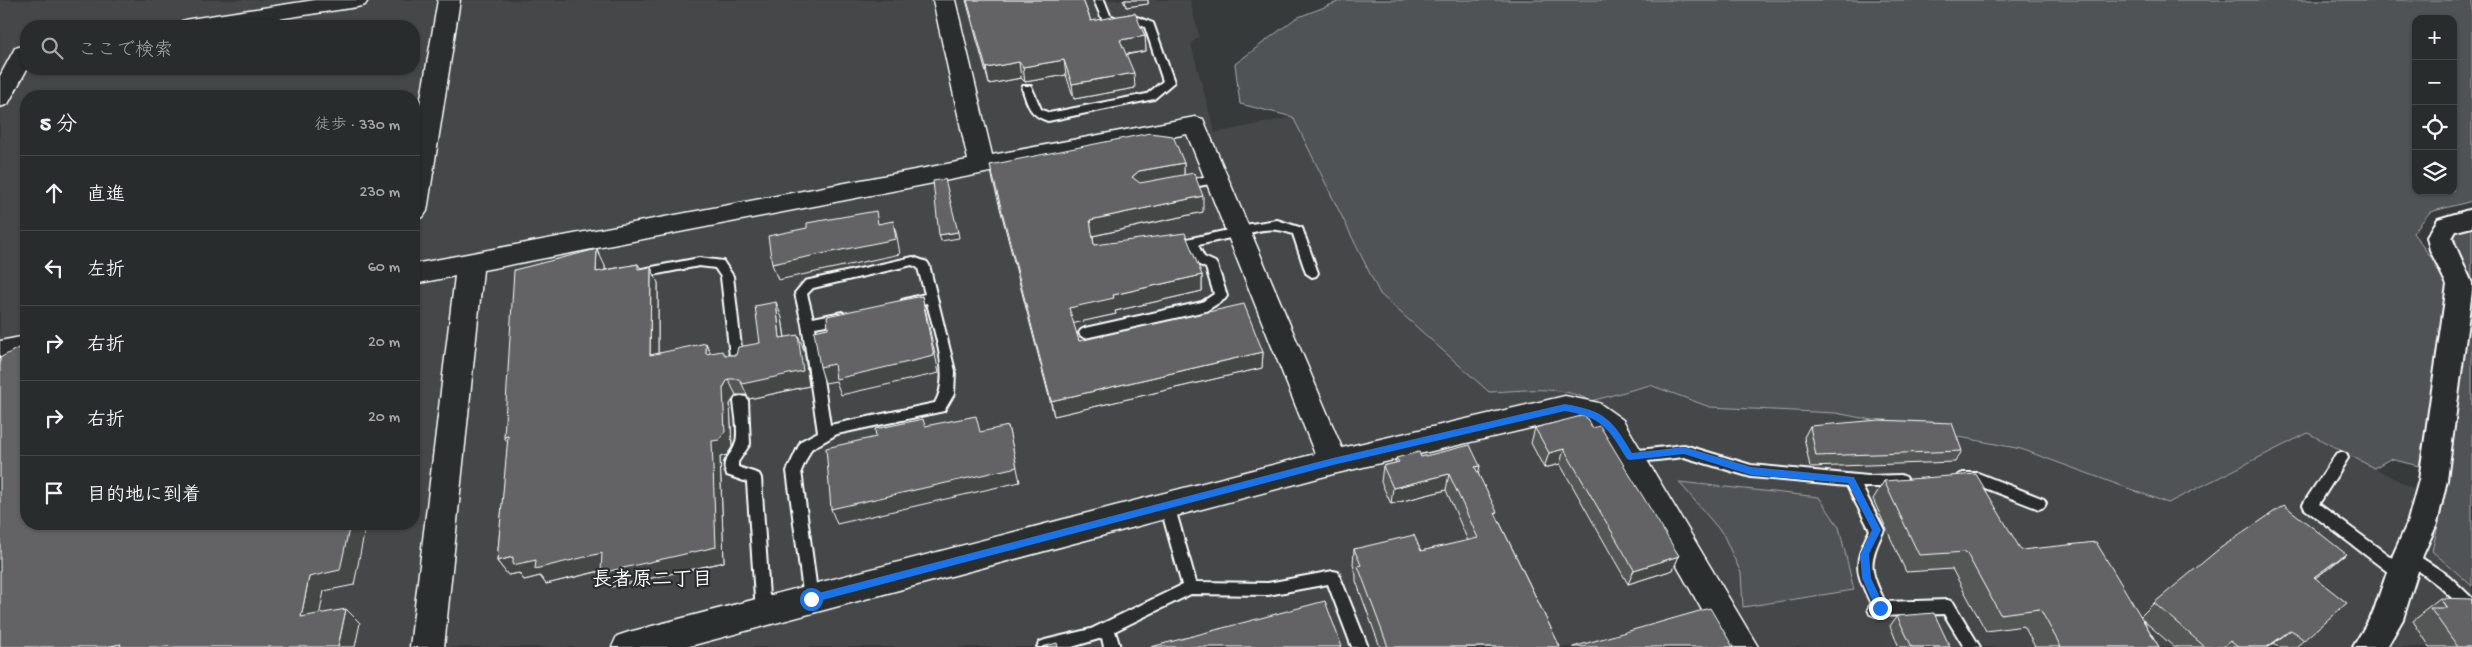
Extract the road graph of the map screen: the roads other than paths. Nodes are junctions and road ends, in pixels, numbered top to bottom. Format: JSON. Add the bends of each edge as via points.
{"nodes":[{"id":1,"x":357,"y":0,"type":"edge"},
{"id":2,"x":449,"y":0,"type":"edge"},
{"id":3,"x":944,"y":0,"type":"edge"},
{"id":4,"x":1099,"y":0,"type":"edge"},
{"id":5,"x":229,"y":20,"type":"edge"},
{"id":6,"x":20,"y":54,"type":"edge"},
{"id":7,"x":0,"y":57,"type":"edge"},
{"id":8,"x":20,"y":61,"type":"edge"},
{"id":9,"x":1027,"y":88,"type":"dead end"},
{"id":10,"x":0,"y":99,"type":"edge"},
{"id":11,"x":982,"y":166,"type":"junction"},
{"id":12,"x":420,"y":175,"type":"edge"},
{"id":13,"x":1217,"y":179,"type":"junction"},
{"id":14,"x":1169,"y":188,"type":"edge"},
{"id":15,"x":2472,"y":218,"type":"edge"},
{"id":16,"x":1238,"y":231,"type":"junction"},
{"id":17,"x":470,"y":264,"type":"junction"},
{"id":18,"x":420,"y":273,"type":"edge"},
{"id":19,"x":1312,"y":273,"type":"dead end"},
{"id":20,"x":624,"y":276,"type":"edge"},
{"id":21,"x":932,"y":297,"type":"junction"},
{"id":22,"x":894,"y":306,"type":"edge"},
{"id":23,"x":856,"y":314,"type":"edge"},
{"id":24,"x":808,"y":324,"type":"junction"},
{"id":25,"x":1085,"y":333,"type":"dead end"},
{"id":26,"x":20,"y":348,"type":"edge"},
{"id":27,"x":0,"y":352,"type":"edge"},
{"id":28,"x":737,"y":365,"type":"edge"},
{"id":29,"x":741,"y":401,"type":"edge"},
{"id":30,"x":825,"y":434,"type":"junction"},
{"id":31,"x":1630,"y":457,"type":"junction"},
{"id":32,"x":2340,"y":458,"type":"dead end"},
{"id":33,"x":1333,"y":462,"type":"junction"},
{"id":34,"x":1850,"y":480,"type":"junction"},
{"id":35,"x":1914,"y":480,"type":"edge"},
{"id":36,"x":1951,"y":480,"type":"edge"},
{"id":37,"x":2039,"y":503,"type":"dead end"},
{"id":38,"x":1167,"y":505,"type":"junction"},
{"id":39,"x":2405,"y":564,"type":"junction"},
{"id":40,"x":1190,"y":588,"type":"junction"},
{"id":41,"x":811,"y":599,"type":"junction"},
{"id":42,"x":2472,"y":607,"type":"edge"},
{"id":43,"x":763,"y":612,"type":"junction"},
{"id":44,"x":1108,"y":628,"type":"junction"},
{"id":45,"x":427,"y":647,"type":"edge"},
{"id":46,"x":629,"y":647,"type":"edge"},
{"id":47,"x":1045,"y":647,"type":"edge"},
{"id":48,"x":1112,"y":647,"type":"edge"},
{"id":49,"x":1360,"y":647,"type":"edge"},
{"id":50,"x":1741,"y":647,"type":"edge"},
{"id":51,"x":1972,"y":647,"type":"edge"},
{"id":52,"x":2369,"y":647,"type":"edge"}],
"edges":[{"from":1,"to":5,"type":"street"},
{"from":2,"to":12,"type":"street"},
{"from":3,"to":11,"type":"street"},
{"from":4,"to":9,"type":"lane","via":[[1106,17],[1116,21],[1132,18],[1149,25],[1169,82],[1150,97],[1048,117],[1036,111]]},
{"from":6,"to":7,"type":"street"},
{"from":8,"to":10,"type":"street"},
{"from":11,"to":13,"type":"street","via":[[1195,125]]},
{"from":11,"to":17,"type":"street"},
{"from":13,"to":14,"type":"lane"},
{"from":13,"to":16,"type":"street"},
{"from":15,"to":39,"type":"street","via":[[2447,225],[2439,237],[2441,249],[2460,286],[2433,480],[2422,524]]},
{"from":16,"to":19,"type":"lane","via":[[1277,224],[1298,231]]},
{"from":16,"to":25,"type":"lane","via":[[1191,242],[1199,260],[1211,265],[1221,296],[1206,306]]},
{"from":16,"to":33,"type":"street"},
{"from":17,"to":18,"type":"street"},
{"from":17,"to":45,"type":"street"},
{"from":20,"to":28,"type":"lane","via":[[699,262],[719,264],[727,276]]},
{"from":21,"to":22,"type":"lane"},
{"from":21,"to":24,"type":"lane","via":[[923,265],[913,261],[809,284],[801,293]]},
{"from":21,"to":30,"type":"lane","via":[[949,371],[947,394],[938,407],[834,429]]},
{"from":23,"to":24,"type":"lane"},
{"from":24,"to":30,"type":"lane"},
{"from":26,"to":27,"type":"street"},
{"from":29,"to":43,"type":"lane","via":[[743,444],[731,461],[732,470],[754,478]]},
{"from":30,"to":41,"type":"lane","via":[[806,445],[794,471]]},
{"from":31,"to":33,"type":"street","via":[[1613,428],[1588,412],[1565,408]]},
{"from":31,"to":34,"type":"lane","via":[[1684,450],[1751,471]]},
{"from":31,"to":50,"type":"street"},
{"from":32,"to":39,"type":"lane","via":[[2310,504]]},
{"from":33,"to":38,"type":"street"},
{"from":34,"to":35,"type":"lane"},
{"from":34,"to":51,"type":"lane","via":[[1877,530],[1864,554],[1866,578],[1878,608],[1948,607]]},
{"from":36,"to":37,"type":"lane","via":[[1978,479]]},
{"from":38,"to":40,"type":"lane"},
{"from":38,"to":41,"type":"street"},
{"from":39,"to":42,"type":"lane","via":[[2444,581]]},
{"from":39,"to":52,"type":"street","via":[[2387,619]]},
{"from":40,"to":44,"type":"lane"},
{"from":40,"to":49,"type":"lane","via":[[1268,589],[1333,577]]},
{"from":41,"to":43,"type":"street"},
{"from":43,"to":46,"type":"street"},
{"from":44,"to":47,"type":"lane"},
{"from":44,"to":48,"type":"lane"}]}
